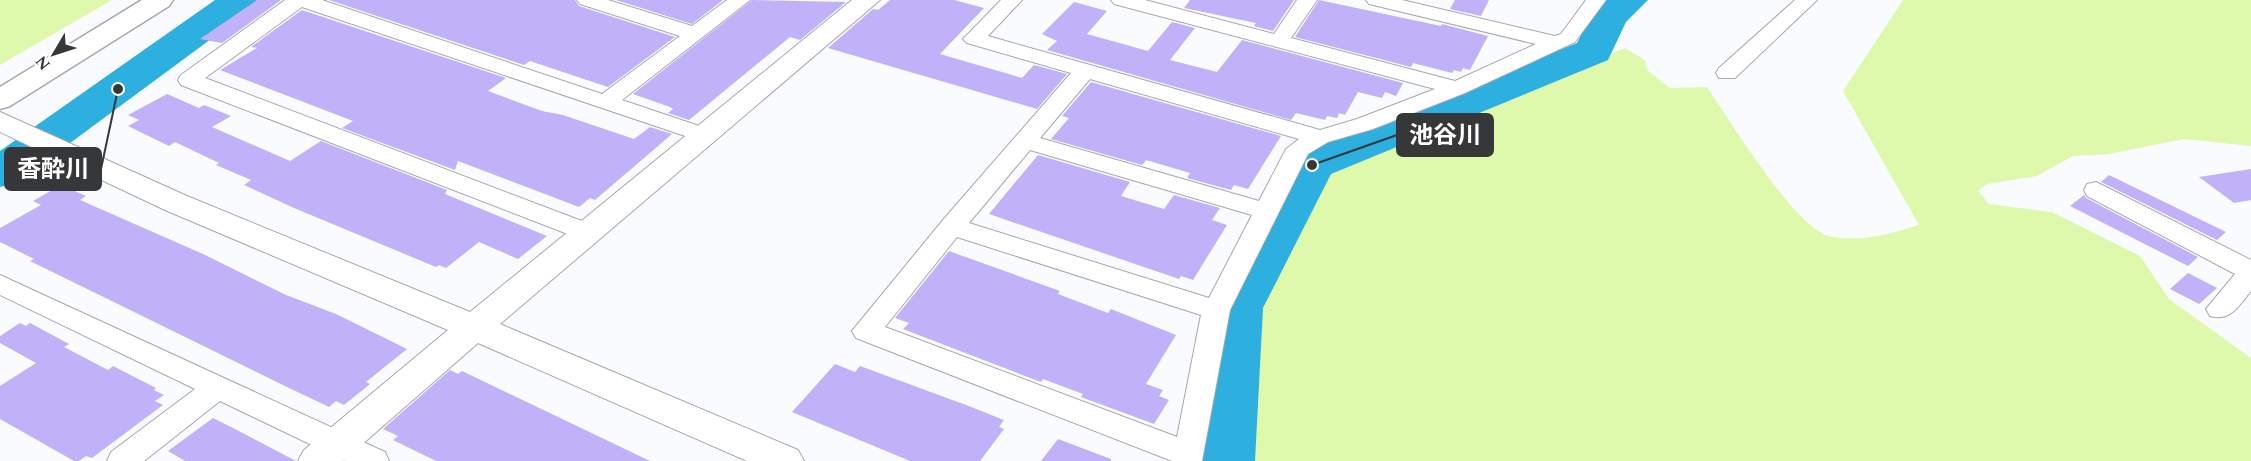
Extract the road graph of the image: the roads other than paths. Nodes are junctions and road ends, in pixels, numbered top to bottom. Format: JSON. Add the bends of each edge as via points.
{"nodes":[{"id":1,"x":160,"y":0,"type":"edge"},
{"id":2,"x":300,"y":0,"type":"edge"},
{"id":3,"x":587,"y":0,"type":"edge"},
{"id":4,"x":740,"y":0,"type":"edge"},
{"id":5,"x":867,"y":0,"type":"edge"},
{"id":6,"x":1011,"y":0,"type":"edge"},
{"id":7,"x":1121,"y":0,"type":"edge"},
{"id":8,"x":1307,"y":0,"type":"edge"},
{"id":9,"x":1376,"y":0,"type":"edge"},
{"id":10,"x":1596,"y":0,"type":"edge"},
{"id":11,"x":1807,"y":0,"type":"edge"},
{"id":12,"x":696,"y":34,"type":"junction"},
{"id":13,"x":1279,"y":41,"type":"junction"},
{"id":14,"x":1557,"y":43,"type":"junction"},
{"id":15,"x":1084,"y":72,"type":"junction"},
{"id":16,"x":1727,"y":73,"type":"dead end"},
{"id":17,"x":1457,"y":88,"type":"junction"},
{"id":18,"x":0,"y":100,"type":"edge"},
{"id":19,"x":604,"y":103,"type":"junction"},
{"id":20,"x":9,"y":126,"type":"edge"},
{"id":21,"x":703,"y":135,"type":"junction"},
{"id":22,"x":1320,"y":137,"type":"junction"},
{"id":23,"x":1027,"y":141,"type":"junction"},
{"id":24,"x":2096,"y":190,"type":"dead end"},
{"id":25,"x":1264,"y":211,"type":"junction"},
{"id":26,"x":952,"y":226,"type":"junction"},
{"id":27,"x":586,"y":232,"type":"junction"},
{"id":28,"x":2251,"y":272,"type":"edge"},
{"id":29,"x":0,"y":284,"type":"edge"},
{"id":30,"x":2220,"y":309,"type":"dead end"},
{"id":31,"x":1216,"y":310,"type":"junction"},
{"id":32,"x":474,"y":327,"type":"junction"},
{"id":33,"x":219,"y":386,"type":"junction"},
{"id":34,"x":327,"y":452,"type":"edge"},
{"id":35,"x":1188,"y":458,"type":"edge"},
{"id":36,"x":122,"y":461,"type":"edge"},
{"id":37,"x":374,"y":461,"type":"edge"},
{"id":38,"x":785,"y":461,"type":"edge"}],
"edges":[{"from":1,"to":18,"type":"highway"},
{"from":2,"to":19,"type":"street"},
{"from":2,"to":27,"type":"street","via":[[189,80]]},
{"from":3,"to":12,"type":"street"},
{"from":4,"to":12,"type":"street"},
{"from":5,"to":21,"type":"street"},
{"from":6,"to":15,"type":"street","via":[[974,39]]},
{"from":7,"to":13,"type":"street"},
{"from":8,"to":13,"type":"street"},
{"from":9,"to":14,"type":"street"},
{"from":10,"to":14,"type":"street","via":[[1568,39]]},
{"from":11,"to":16,"type":"street"},
{"from":12,"to":19,"type":"street"},
{"from":13,"to":17,"type":"street"},
{"from":14,"to":17,"type":"street"},
{"from":15,"to":22,"type":"street"},
{"from":15,"to":23,"type":"street"},
{"from":17,"to":22,"type":"street"},
{"from":19,"to":21,"type":"street"},
{"from":20,"to":32,"type":"street","via":[[173,202]]},
{"from":21,"to":27,"type":"street"},
{"from":22,"to":25,"type":"street","via":[[1298,148]]},
{"from":23,"to":25,"type":"street"},
{"from":23,"to":26,"type":"street"},
{"from":24,"to":28,"type":"street"},
{"from":25,"to":31,"type":"street"},
{"from":26,"to":31,"type":"street"},
{"from":26,"to":35,"type":"street","via":[[866,331]]},
{"from":27,"to":32,"type":"street"},
{"from":28,"to":30,"type":"street"},
{"from":29,"to":33,"type":"street"},
{"from":31,"to":35,"type":"street"},
{"from":32,"to":34,"type":"street"},
{"from":32,"to":38,"type":"street"},
{"from":33,"to":34,"type":"street"},
{"from":33,"to":36,"type":"street"},
{"from":34,"to":37,"type":"street"}]}
